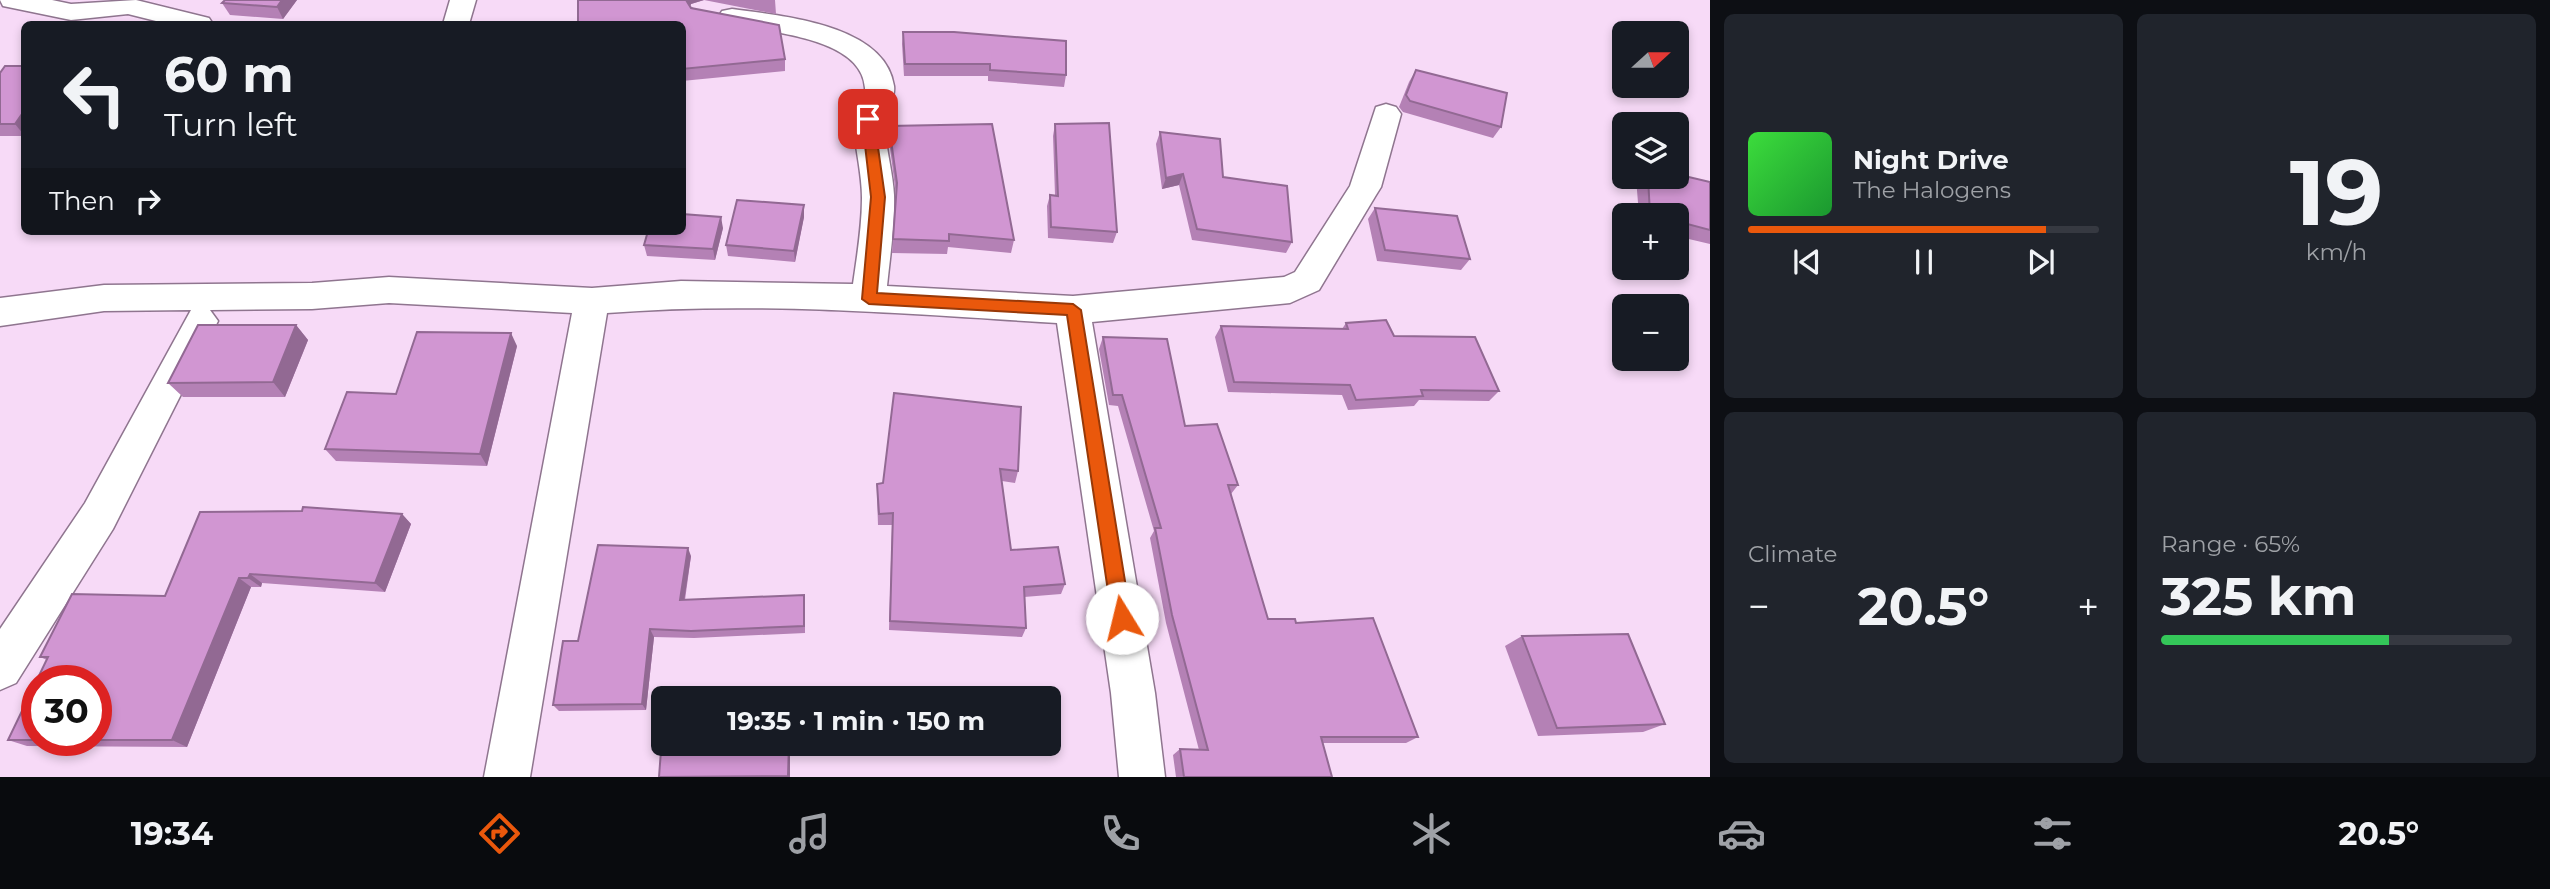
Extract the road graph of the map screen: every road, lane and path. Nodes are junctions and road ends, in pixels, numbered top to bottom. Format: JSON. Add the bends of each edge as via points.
{"nodes":[{"id":1,"x":12,"y":0,"type":"edge"},
{"id":2,"x":463,"y":0,"type":"edge"},
{"id":3,"x":130,"y":3,"type":"edge"},
{"id":4,"x":704,"y":11,"type":"edge"},
{"id":5,"x":189,"y":21,"type":"edge"},
{"id":6,"x":457,"y":21,"type":"edge"},
{"id":7,"x":1386,"y":114,"type":"dead end"},
{"id":8,"x":213,"y":298,"type":"junction"},
{"id":9,"x":869,"y":299,"type":"junction"},
{"id":10,"x":592,"y":301,"type":"junction"},
{"id":11,"x":1073,"y":310,"type":"junction"},
{"id":12,"x":0,"y":312,"type":"edge"},
{"id":13,"x":0,"y":668,"type":"edge"},
{"id":14,"x":507,"y":777,"type":"edge"},
{"id":15,"x":1142,"y":777,"type":"edge"}],
"edges":[{"from":1,"to":3,"type":"street","via":[[71,12]]},
{"from":2,"to":6,"type":"street"},
{"from":3,"to":5,"type":"street"},
{"from":4,"to":9,"type":"street","via":[[836,39],[861,51],[873,65],[881,86],[868,119],[878,197]]},
{"from":7,"to":11,"type":"street","via":[[1365,187],[1300,286],[1279,292]]},
{"from":8,"to":10,"type":"street","via":[[389,290]]},
{"from":8,"to":12,"type":"street","via":[[104,298]]},
{"from":8,"to":13,"type":"street","via":[[99,516]]},
{"from":9,"to":10,"type":"street","via":[[681,295]]},
{"from":9,"to":11,"type":"street"},
{"from":10,"to":14,"type":"street"},
{"from":11,"to":15,"type":"street"}]}
